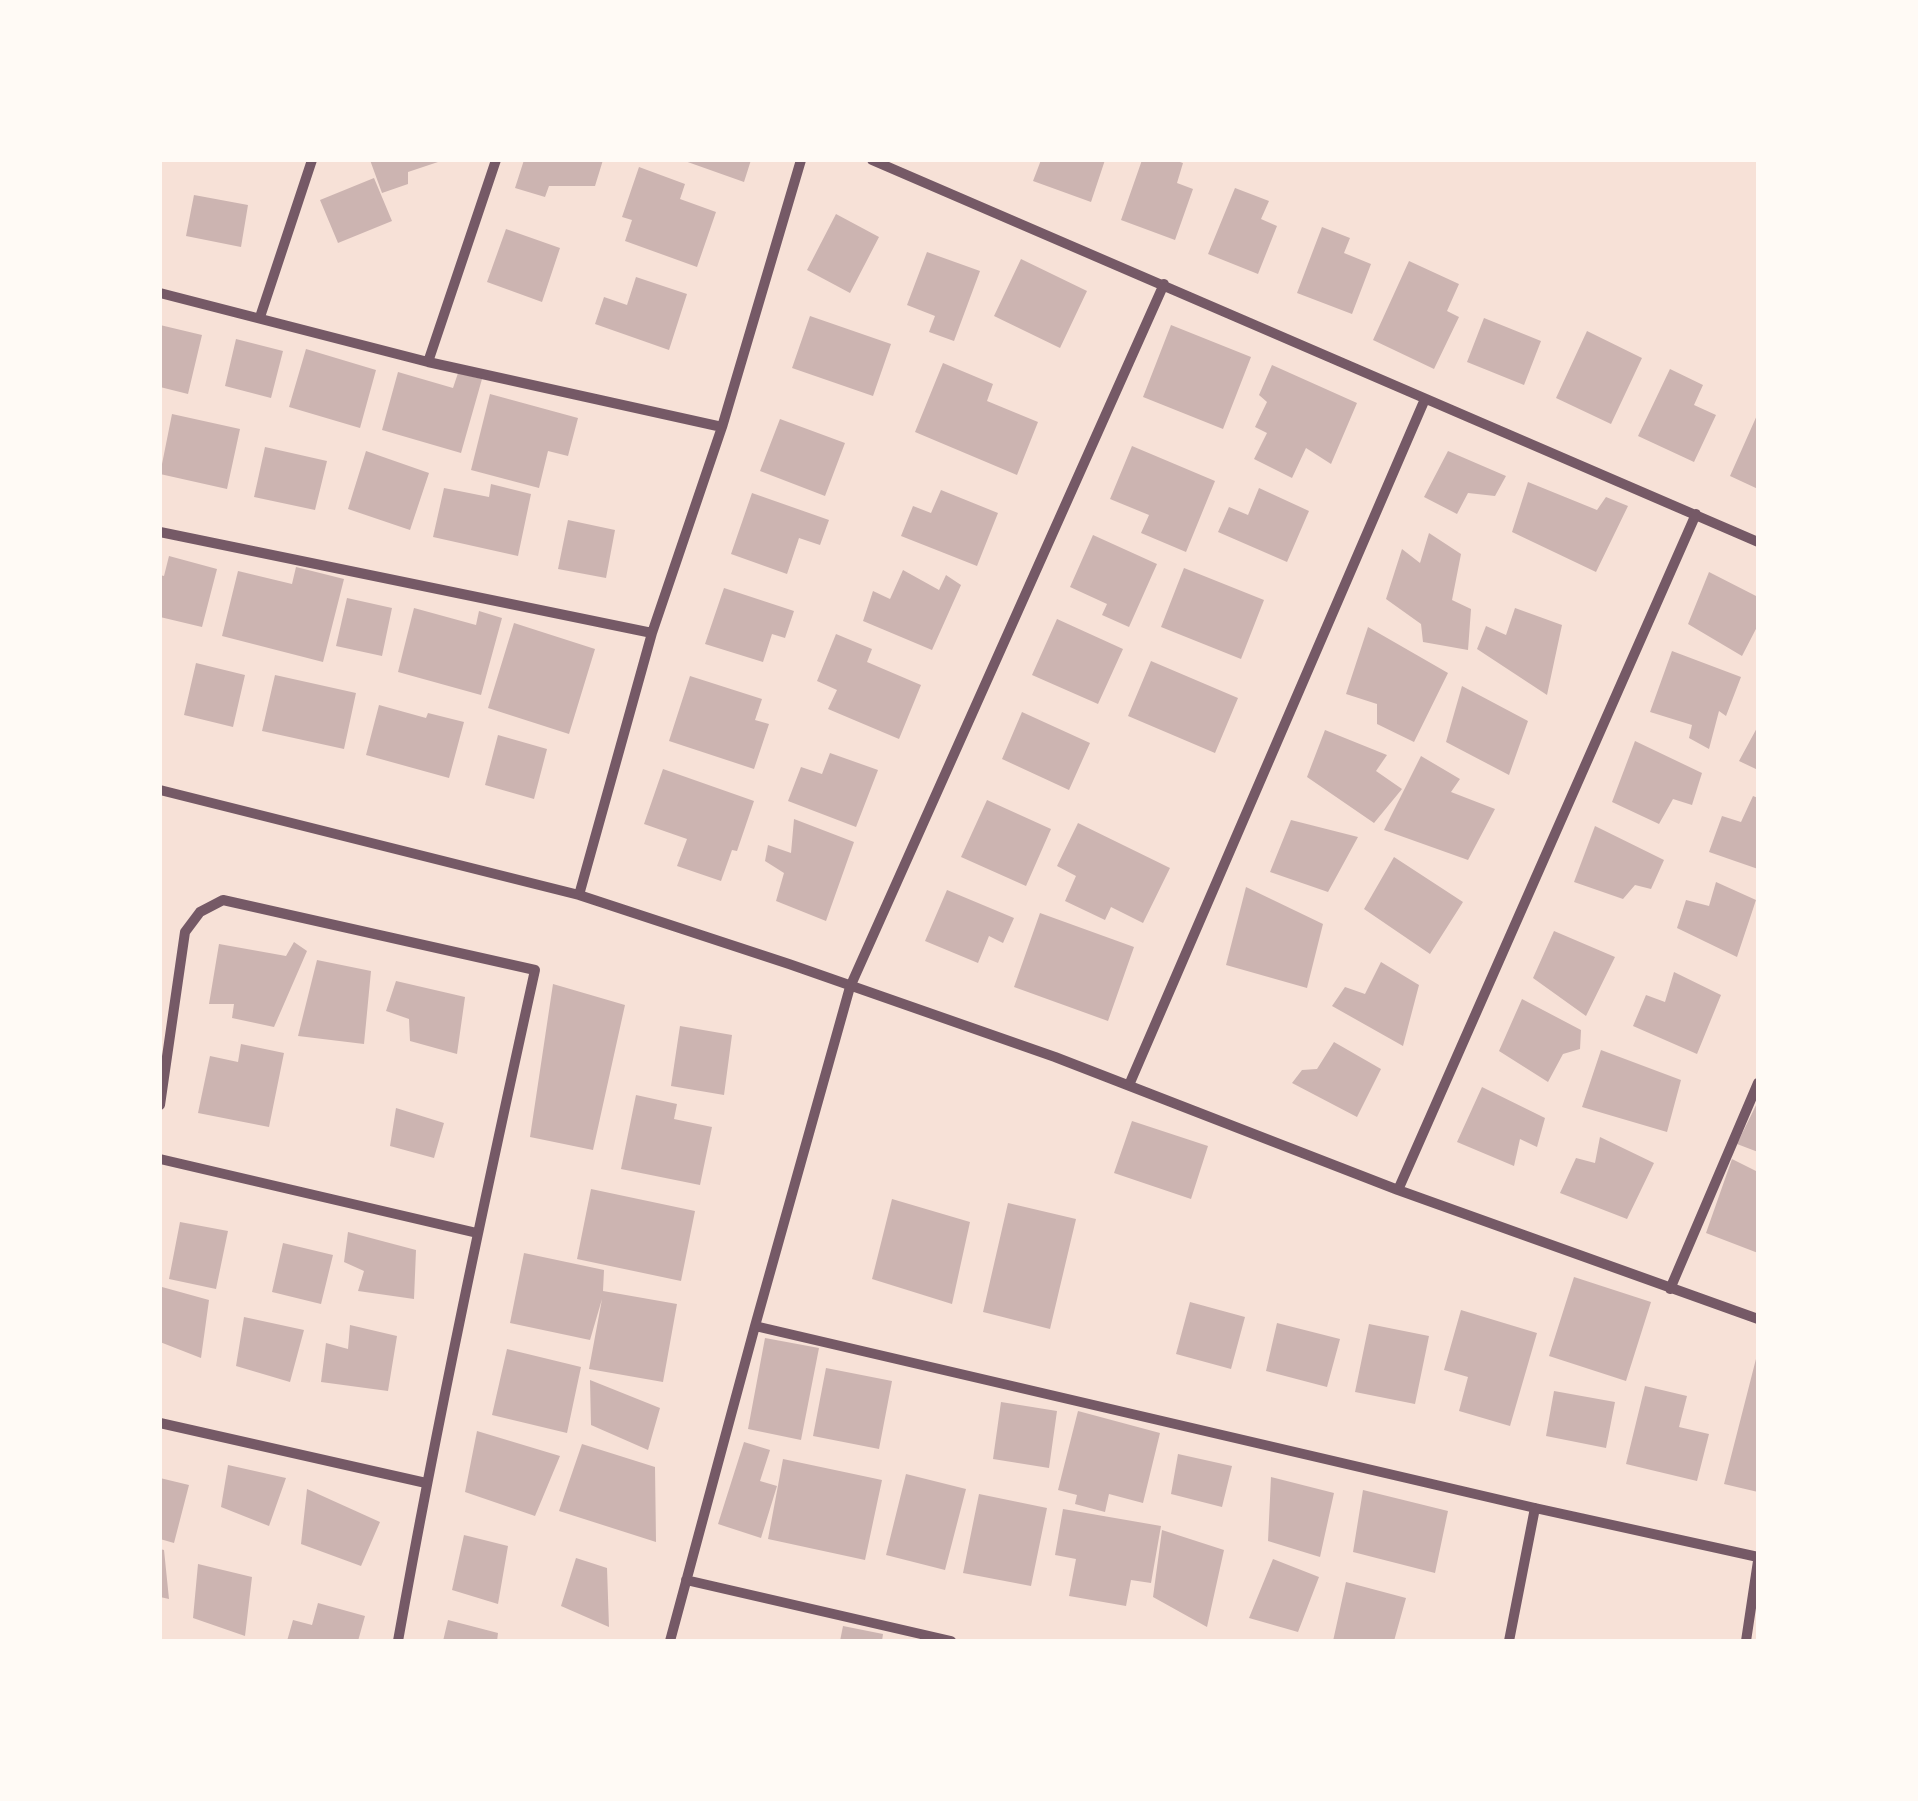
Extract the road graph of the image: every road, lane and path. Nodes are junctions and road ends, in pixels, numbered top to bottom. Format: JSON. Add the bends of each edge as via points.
{"nodes":[{"id":1,"x":312,"y":160,"type":"edge"},
{"id":2,"x":496,"y":160,"type":"edge"},
{"id":3,"x":801,"y":160,"type":"edge"},
{"id":4,"x":872,"y":160,"type":"edge"},
{"id":5,"x":1164,"y":284,"type":"junction"},
{"id":6,"x":160,"y":292,"type":"edge"},
{"id":7,"x":260,"y":317,"type":"junction"},
{"id":8,"x":428,"y":362,"type":"junction"},
{"id":9,"x":1425,"y":399,"type":"junction"},
{"id":10,"x":722,"y":427,"type":"junction"},
{"id":11,"x":1696,"y":514,"type":"junction"},
{"id":12,"x":160,"y":532,"type":"edge"},
{"id":13,"x":1758,"y":542,"type":"edge"},
{"id":14,"x":652,"y":633,"type":"junction"},
{"id":15,"x":160,"y":790,"type":"edge"},
{"id":16,"x":579,"y":895,"type":"junction"},
{"id":17,"x":850,"y":988,"type":"junction"},
{"id":18,"x":1758,"y":1083,"type":"edge"},
{"id":19,"x":1129,"y":1085,"type":"junction"},
{"id":20,"x":160,"y":1105,"type":"edge"},
{"id":21,"x":160,"y":1159,"type":"edge"},
{"id":22,"x":1398,"y":1190,"type":"junction"},
{"id":23,"x":477,"y":1233,"type":"junction"},
{"id":24,"x":1670,"y":1288,"type":"junction"},
{"id":25,"x":1758,"y":1319,"type":"edge"},
{"id":26,"x":754,"y":1326,"type":"junction"},
{"id":27,"x":160,"y":1423,"type":"edge"},
{"id":28,"x":426,"y":1483,"type":"junction"},
{"id":29,"x":1535,"y":1508,"type":"junction"},
{"id":30,"x":1758,"y":1559,"type":"edge"},
{"id":31,"x":686,"y":1580,"type":"junction"},
{"id":32,"x":932,"y":1639,"type":"edge"},
{"id":33,"x":398,"y":1641,"type":"edge"},
{"id":34,"x":670,"y":1641,"type":"edge"},
{"id":35,"x":951,"y":1641,"type":"edge"},
{"id":36,"x":1510,"y":1641,"type":"edge"},
{"id":37,"x":1746,"y":1641,"type":"edge"}],
"edges":[{"from":1,"to":7,"type":"street"},
{"from":2,"to":8,"type":"street"},
{"from":3,"to":10,"type":"street"},
{"from":4,"to":5,"type":"street"},
{"from":5,"to":9,"type":"street"},
{"from":5,"to":17,"type":"street"},
{"from":6,"to":7,"type":"street"},
{"from":7,"to":8,"type":"street"},
{"from":8,"to":10,"type":"street"},
{"from":9,"to":11,"type":"street"},
{"from":9,"to":19,"type":"street"},
{"from":10,"to":14,"type":"street"},
{"from":11,"to":13,"type":"street"},
{"from":11,"to":22,"type":"street"},
{"from":12,"to":14,"type":"street"},
{"from":14,"to":16,"type":"street"},
{"from":15,"to":16,"type":"street"},
{"from":16,"to":17,"type":"street"},
{"from":17,"to":19,"type":"street"},
{"from":17,"to":26,"type":"street"},
{"from":18,"to":24,"type":"street"},
{"from":19,"to":22,"type":"street"},
{"from":20,"to":23,"type":"street","via":[[185,932],[200,912],[224,900],[535,970]]},
{"from":21,"to":23,"type":"street"},
{"from":22,"to":24,"type":"street"},
{"from":23,"to":28,"type":"street"},
{"from":24,"to":25,"type":"street"},
{"from":26,"to":29,"type":"street"},
{"from":26,"to":31,"type":"street"},
{"from":27,"to":28,"type":"street"},
{"from":28,"to":33,"type":"street"},
{"from":29,"to":30,"type":"street"},
{"from":29,"to":36,"type":"street"},
{"from":30,"to":37,"type":"street"},
{"from":31,"to":32,"type":"street"},
{"from":31,"to":34,"type":"street"},
{"from":32,"to":35,"type":"street"}]}
